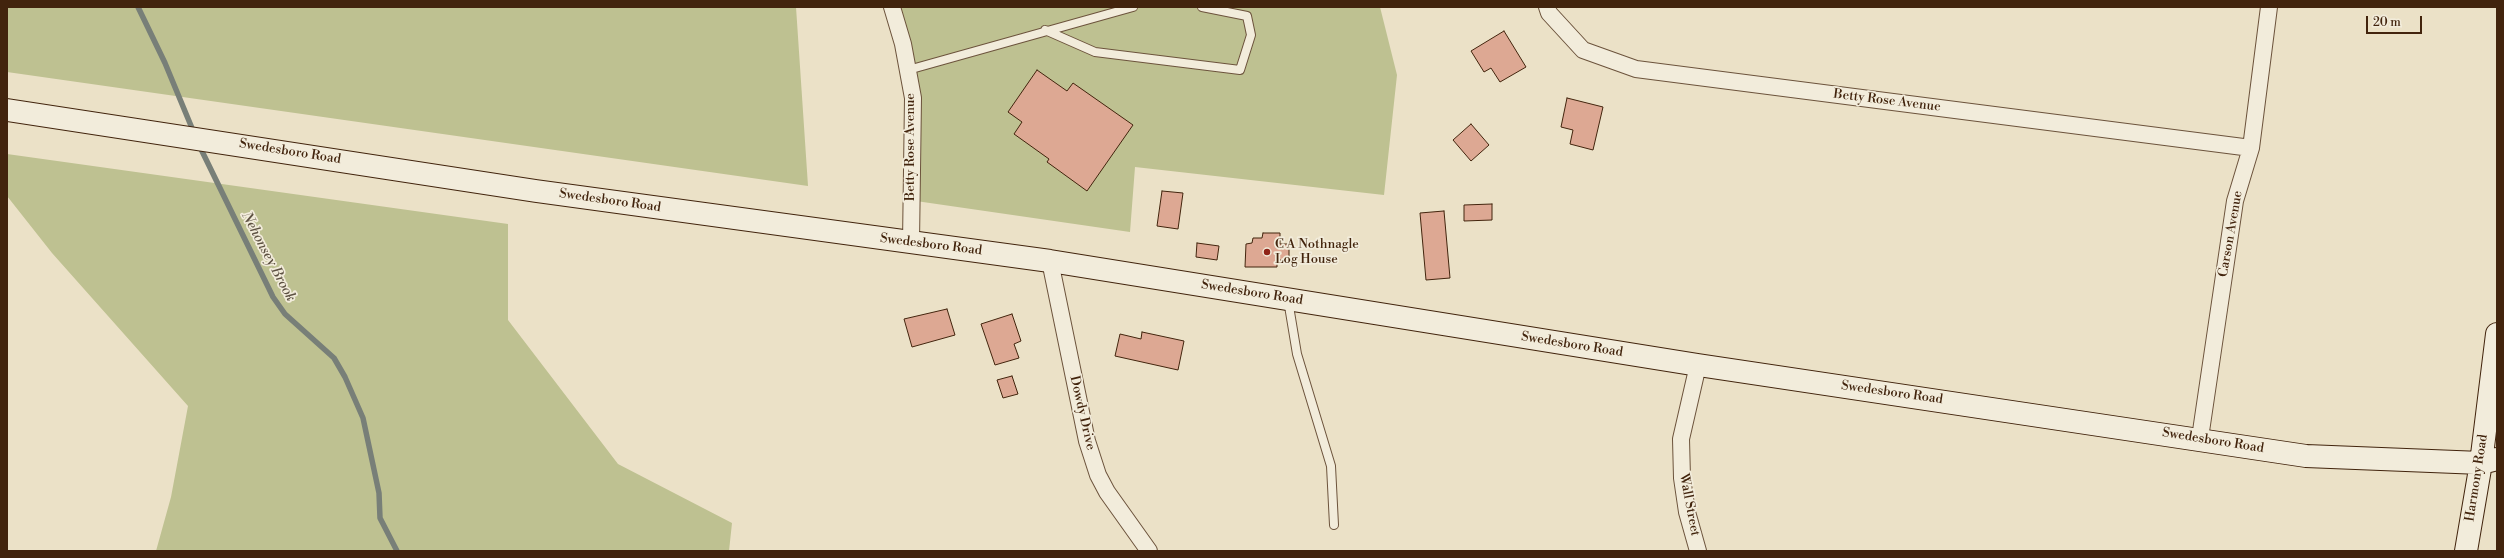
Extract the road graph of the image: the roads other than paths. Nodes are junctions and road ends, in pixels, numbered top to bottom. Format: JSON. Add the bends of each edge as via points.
{"nodes":[{"id":1,"x":892,"y":7,"type":"edge"},
{"id":2,"x":1132,"y":7,"type":"edge"},
{"id":3,"x":1202,"y":7,"type":"edge"},
{"id":4,"x":1547,"y":7,"type":"edge"},
{"id":5,"x":2269,"y":7,"type":"edge"},
{"id":6,"x":1045,"y":30,"type":"junction"},
{"id":7,"x":908,"y":70,"type":"junction"},
{"id":8,"x":7,"y":110,"type":"edge"},
{"id":9,"x":2250,"y":148,"type":"junction"},
{"id":10,"x":911,"y":242,"type":"junction"},
{"id":11,"x":1050,"y":261,"type":"junction"},
{"id":12,"x":1288,"y":299,"type":"junction"},
{"id":13,"x":2497,"y":334,"type":"edge"},
{"id":14,"x":1698,"y":365,"type":"junction"},
{"id":15,"x":2200,"y":438,"type":"junction"},
{"id":16,"x":2489,"y":461,"type":"edge"},
{"id":17,"x":1334,"y":525,"type":"dead end"},
{"id":18,"x":1149,"y":551,"type":"edge"},
{"id":19,"x":1698,"y":551,"type":"edge"},
{"id":20,"x":2466,"y":551,"type":"edge"}],
"edges":[{"from":1,"to":7,"type":"street","name":"Betty Rose Avenue","via":[[904,44]]},
{"from":2,"to":6,"type":"lane"},
{"from":3,"to":6,"type":"lane","via":[[1247,16],[1251,35],[1240,70],[1096,52]]},
{"from":4,"to":9,"type":"street","name":"Betty Rose Avenue","via":[[1549,13],[1583,50],[1636,69]]},
{"from":5,"to":9,"type":"street","name":"Carson Avenue"},
{"from":6,"to":7,"type":"lane"},
{"from":7,"to":10,"type":"street","name":"Betty Rose Avenue","via":[[913,98]]},
{"from":8,"to":10,"type":"main road","name":"Swedesboro Road","via":[[536,191]]},
{"from":9,"to":15,"type":"street","name":"Carson Avenue","via":[[2235,201]]},
{"from":10,"to":11,"type":"main road","name":"Swedesboro Road"},
{"from":11,"to":12,"type":"main road","name":"Swedesboro Road"},
{"from":11,"to":18,"type":"street","name":"Dowdy Drive","via":[[1086,435],[1098,475]]},
{"from":12,"to":14,"type":"main road","name":"Swedesboro Road"},
{"from":12,"to":17,"type":"lane","via":[[1297,354],[1332,466]]},
{"from":13,"to":16,"type":"main road","name":"Harmony Road"},
{"from":14,"to":15,"type":"main road","name":"Swedesboro Road"},
{"from":14,"to":19,"type":"street","name":"Wall Street","via":[[1682,439],[1682,478],[1687,512]]},
{"from":15,"to":16,"type":"main road","name":"Swedesboro Road","via":[[2306,456]]},
{"from":16,"to":20,"type":"main road","name":"Harmony Road"}]}
